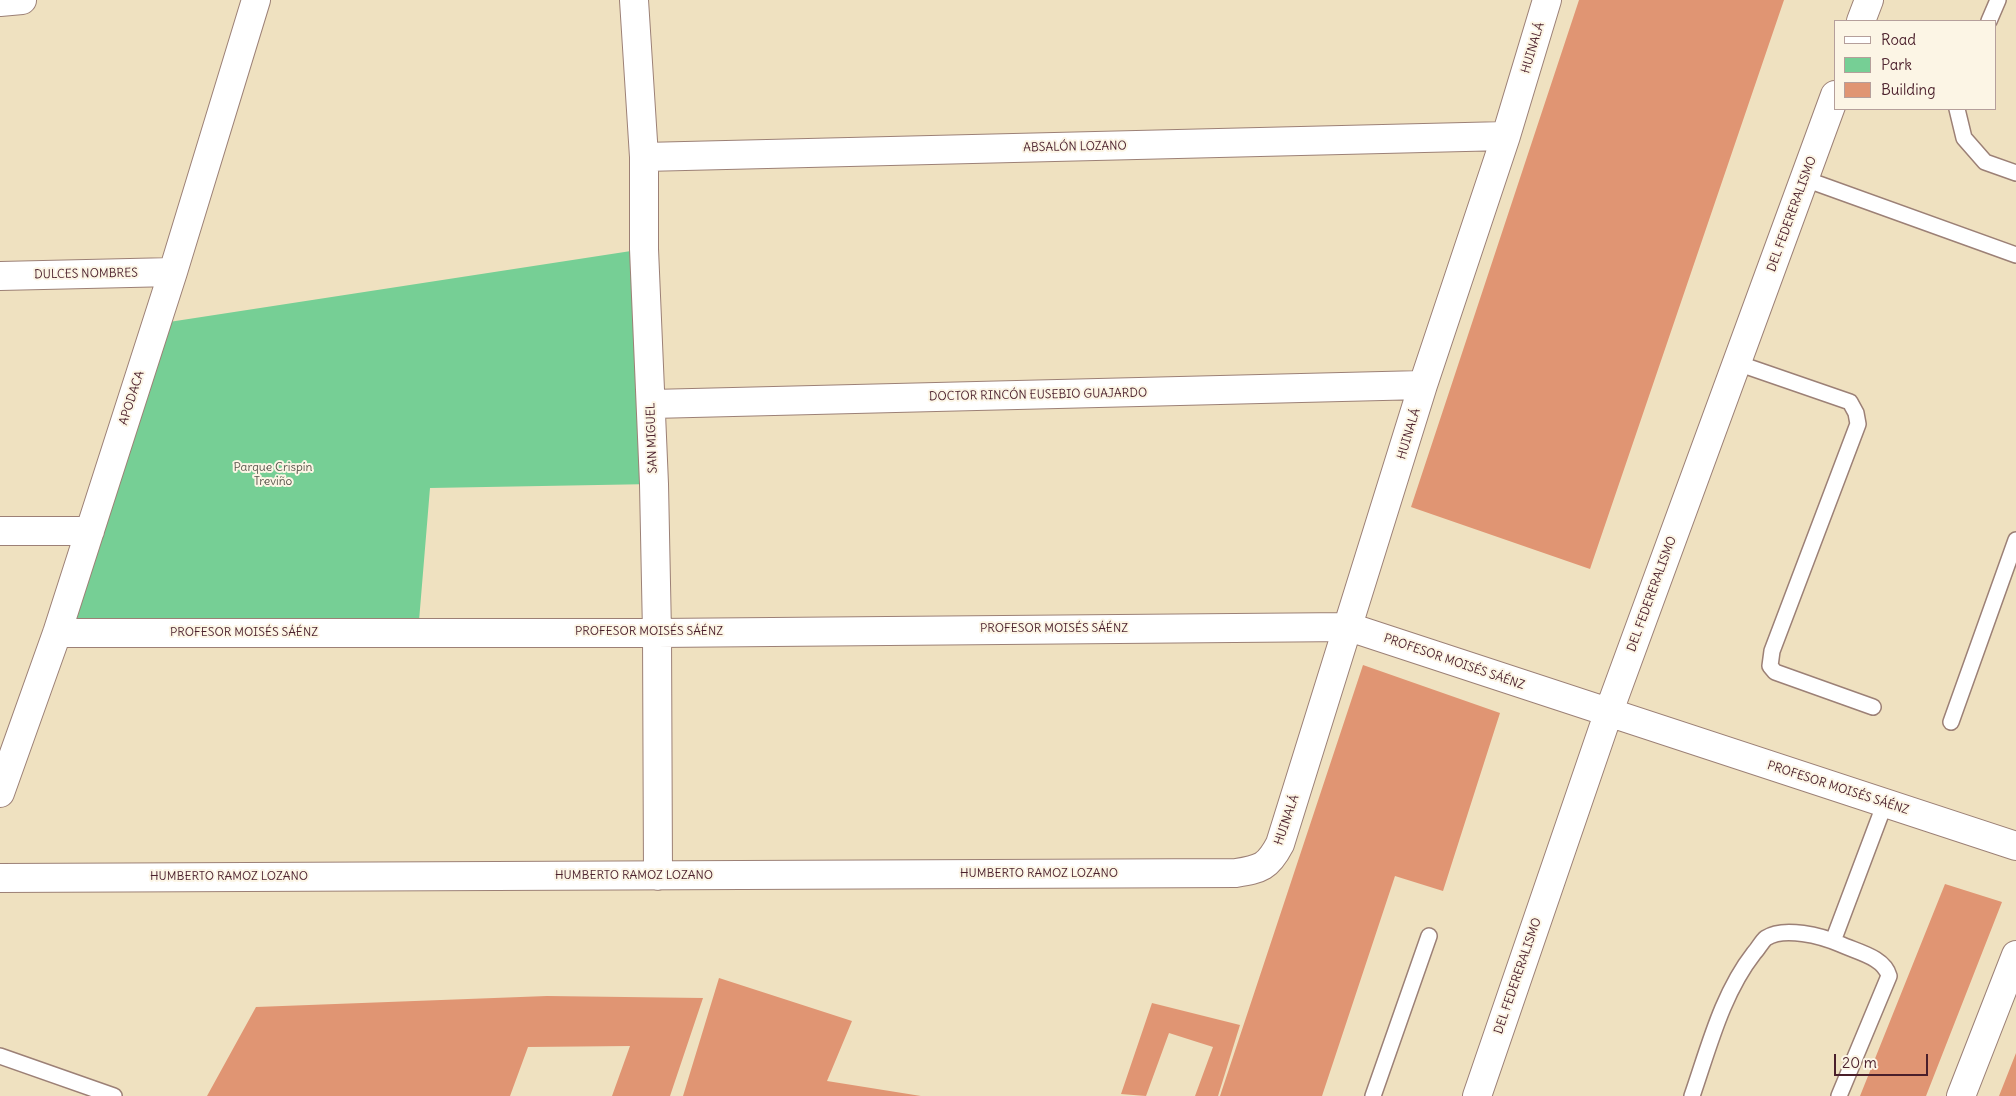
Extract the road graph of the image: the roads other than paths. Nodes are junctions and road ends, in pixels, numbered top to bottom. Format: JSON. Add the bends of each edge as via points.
{"nodes":[{"id":1,"x":22,"y":0,"type":"edge"},
{"id":2,"x":256,"y":0,"type":"edge"},
{"id":3,"x":634,"y":0,"type":"edge"},
{"id":4,"x":1548,"y":0,"type":"edge"},
{"id":5,"x":1869,"y":0,"type":"edge"},
{"id":6,"x":1998,"y":0,"type":"edge"},
{"id":7,"x":0,"y":2,"type":"edge"},
{"id":8,"x":1861,"y":20,"type":"edge"},
{"id":9,"x":1990,"y":20,"type":"edge"},
{"id":10,"x":1834,"y":98,"type":"edge"},
{"id":11,"x":1957,"y":110,"type":"edge"},
{"id":12,"x":1506,"y":136,"type":"junction"},
{"id":13,"x":644,"y":157,"type":"junction"},
{"id":14,"x":2016,"y":172,"type":"edge"},
{"id":15,"x":1805,"y":179,"type":"junction"},
{"id":16,"x":2016,"y":255,"type":"edge"},
{"id":17,"x":173,"y":272,"type":"junction"},
{"id":18,"x":0,"y":276,"type":"edge"},
{"id":19,"x":1737,"y":363,"type":"junction"},
{"id":20,"x":1423,"y":386,"type":"junction"},
{"id":21,"x":652,"y":404,"type":"junction"},
{"id":22,"x":0,"y":531,"type":"edge"},
{"id":23,"x":90,"y":531,"type":"junction"},
{"id":24,"x":2016,"y":540,"type":"edge"},
{"id":25,"x":1349,"y":627,"type":"junction"},
{"id":26,"x":57,"y":633,"type":"junction"},
{"id":27,"x":657,"y":633,"type":"junction"},
{"id":28,"x":1873,"y":707,"type":"dead end"},
{"id":29,"x":1608,"y":714,"type":"junction"},
{"id":30,"x":1951,"y":722,"type":"dead end"},
{"id":31,"x":2,"y":778,"type":"edge"},
{"id":32,"x":1885,"y":803,"type":"junction"},
{"id":33,"x":2016,"y":846,"type":"edge"},
{"id":34,"x":1266,"y":865,"type":"joint"},
{"id":35,"x":658,"y":876,"type":"junction"},
{"id":36,"x":0,"y":878,"type":"edge"},
{"id":37,"x":1429,"y":936,"type":"dead end"},
{"id":38,"x":1833,"y":941,"type":"junction"},
{"id":39,"x":2016,"y":955,"type":"edge"},
{"id":40,"x":0,"y":1056,"type":"edge"},
{"id":41,"x":81,"y":1090,"type":"edge"},
{"id":42,"x":114,"y":1096,"type":"edge"},
{"id":43,"x":1373,"y":1096,"type":"edge"},
{"id":44,"x":1477,"y":1096,"type":"edge"},
{"id":45,"x":1692,"y":1096,"type":"edge"},
{"id":46,"x":1839,"y":1096,"type":"edge"},
{"id":47,"x":1960,"y":1096,"type":"edge"}],
"edges":[{"from":1,"to":7,"type":"street"},
{"from":2,"to":17,"type":"street","name":"APODACA"},
{"from":3,"to":13,"type":"street","name":"SAN MIGUEL"},
{"from":4,"to":12,"type":"street","name":"HUINALÁ"},
{"from":5,"to":8,"type":"street"},
{"from":6,"to":9,"type":"lane"},
{"from":10,"to":15,"type":"street","name":"DEL FEDERERALISMO"},
{"from":11,"to":14,"type":"lane","via":[[1964,138],[1985,162]]},
{"from":12,"to":13,"type":"street","name":"ABSALÓN LOZANO"},
{"from":12,"to":20,"type":"street","name":"HUINALÁ"},
{"from":13,"to":21,"type":"street","name":"SAN MIGUEL","via":[[644,249]]},
{"from":15,"to":16,"type":"lane"},
{"from":15,"to":19,"type":"street","name":"DEL FEDERERALISMO"},
{"from":17,"to":18,"type":"street","name":"DULCES NOMBRES"},
{"from":17,"to":23,"type":"street","name":"APODACA"},
{"from":19,"to":28,"type":"lane","via":[[1850,402],[1856,413],[1858,424],[1772,651],[1770,666],[1775,672]]},
{"from":19,"to":29,"type":"street","name":"DEL FEDERERALISMO"},
{"from":20,"to":21,"type":"street","name":"DOCTOR RINCÓN EUSEBIO GUAJARDO"},
{"from":20,"to":25,"type":"street","name":"HUINALÁ"},
{"from":21,"to":27,"type":"street","name":"SAN MIGUEL"},
{"from":22,"to":23,"type":"street"},
{"from":23,"to":26,"type":"street","name":"APODACA"},
{"from":24,"to":30,"type":"lane"},
{"from":25,"to":27,"type":"street","name":"PROFESOR MOISÉS SÁÉNZ"},
{"from":25,"to":29,"type":"street","name":"PROFESOR MOISÉS SÁÉNZ"},
{"from":25,"to":34,"type":"street","name":"HUINALÁ","via":[[1280,844]]},
{"from":26,"to":27,"type":"street","name":"PROFESOR MOISÉS SÁÉNZ"},
{"from":26,"to":31,"type":"street","name":"APODACA"},
{"from":27,"to":35,"type":"street","name":"SAN MIGUEL"},
{"from":29,"to":32,"type":"street","name":"PROFESOR MOISÉS SÁÉNZ"},
{"from":29,"to":44,"type":"street","name":"DEL FEDERERALISMO"},
{"from":32,"to":33,"type":"street","name":"PROFESOR MOISÉS SÁÉNZ"},
{"from":32,"to":38,"type":"lane"},
{"from":34,"to":35,"type":"street","name":"HUMBERTO RAMOZ LOZANO","via":[[1236,873]]},
{"from":35,"to":36,"type":"street","name":"HUMBERTO RAMOZ LOZANO"},
{"from":37,"to":43,"type":"lane"},
{"from":38,"to":45,"type":"lane","via":[[1794,931],[1767,938],[1745,965],[1728,996]]},
{"from":38,"to":46,"type":"lane","via":[[1882,963],[1889,976]]},
{"from":39,"to":47,"type":"street"},
{"from":40,"to":41,"type":"lane"},
{"from":41,"to":42,"type":"lane"}]}
